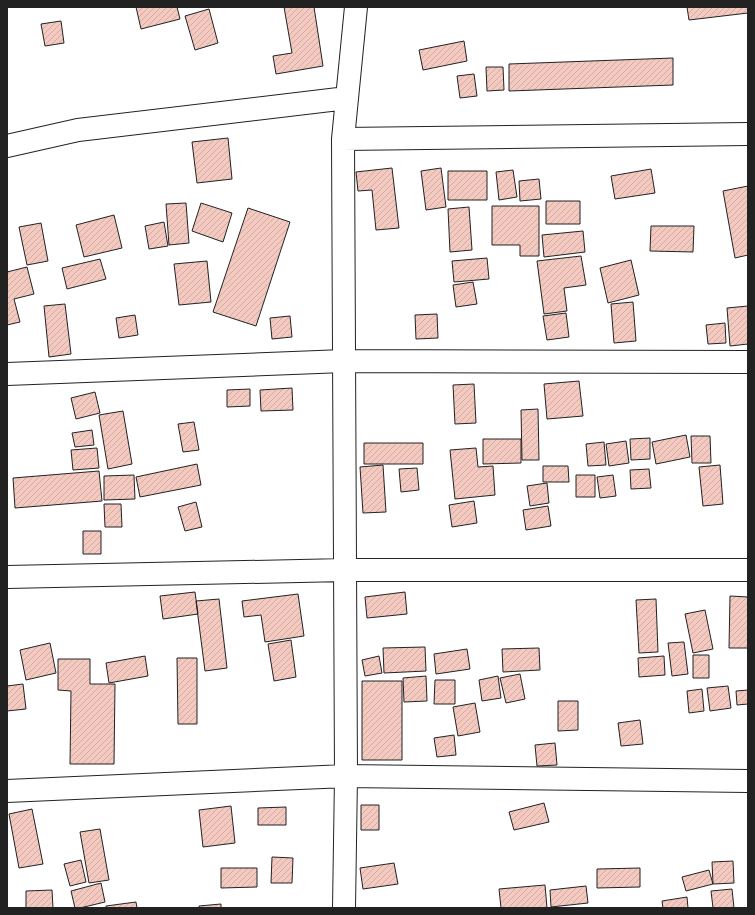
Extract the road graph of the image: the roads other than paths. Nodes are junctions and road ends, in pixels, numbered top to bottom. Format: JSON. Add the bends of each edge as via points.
{"nodes":[{"id":1,"x":356,"y":7,"type":"edge"},
{"id":2,"x":347,"y":98,"type":"junction"},
{"id":3,"x":748,"y":134,"type":"edge"},
{"id":4,"x":343,"y":139,"type":"junction"},
{"id":5,"x":7,"y":146,"type":"edge"},
{"id":6,"x":344,"y":361,"type":"junction"},
{"id":7,"x":748,"y":362,"type":"edge"},
{"id":8,"x":7,"y":374,"type":"edge"},
{"id":9,"x":345,"y":570,"type":"junction"},
{"id":10,"x":748,"y":570,"type":"edge"},
{"id":11,"x":7,"y":577,"type":"edge"},
{"id":12,"x":346,"y":776,"type":"junction"},
{"id":13,"x":748,"y":781,"type":"edge"},
{"id":14,"x":7,"y":791,"type":"edge"},
{"id":15,"x":344,"y":908,"type":"edge"}],
"edges":[{"from":1,"to":2,"type":"street"},
{"from":2,"to":4,"type":"street"},
{"from":2,"to":5,"type":"street","via":[[78,130]]},
{"from":3,"to":4,"type":"street"},
{"from":4,"to":6,"type":"street"},
{"from":6,"to":7,"type":"street"},
{"from":6,"to":8,"type":"street"},
{"from":6,"to":9,"type":"street"},
{"from":9,"to":10,"type":"street"},
{"from":9,"to":11,"type":"street"},
{"from":9,"to":12,"type":"street"},
{"from":12,"to":13,"type":"street"},
{"from":12,"to":14,"type":"street"},
{"from":12,"to":15,"type":"street"}]}
